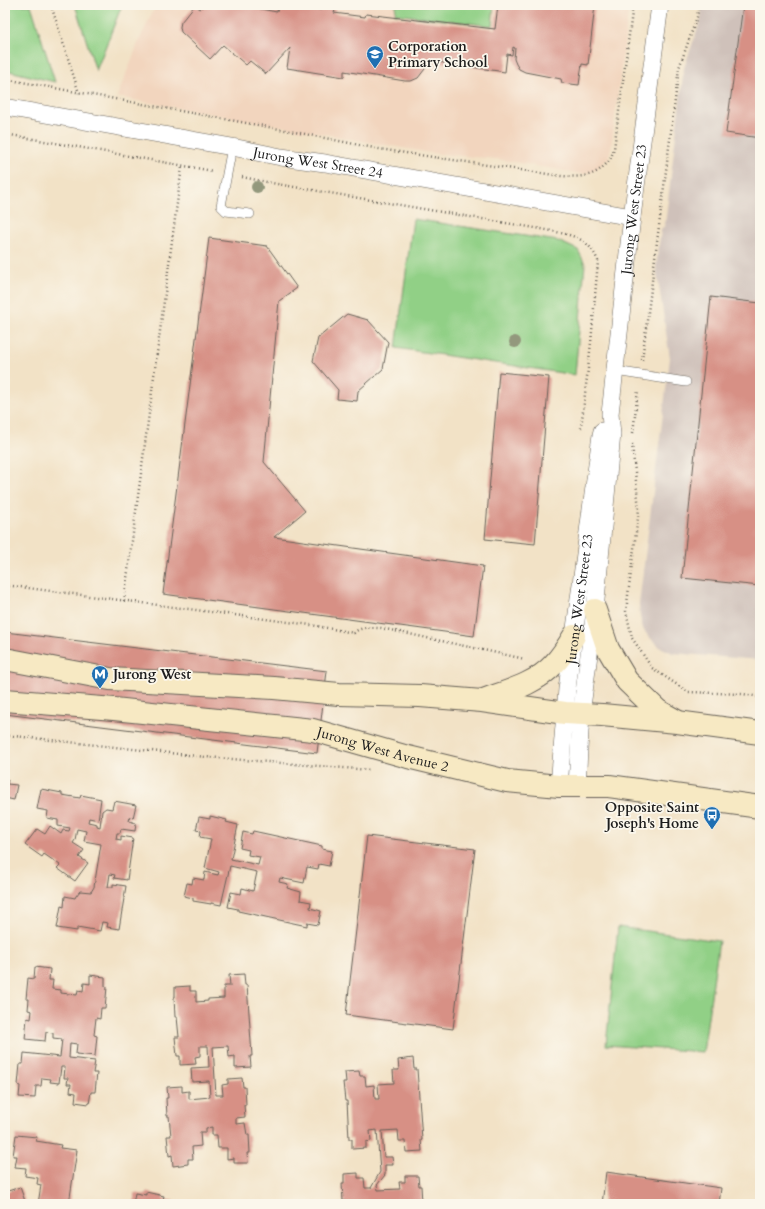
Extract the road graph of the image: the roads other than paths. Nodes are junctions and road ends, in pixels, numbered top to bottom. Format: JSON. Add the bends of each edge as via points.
{"nodes":[{"id":1,"x":660,"y":5,"type":"edge"},
{"id":2,"x":5,"y":107,"type":"edge"},
{"id":3,"x":232,"y":147,"type":"junction"},
{"id":4,"x":250,"y":214,"type":"dead end"},
{"id":5,"x":632,"y":217,"type":"junction"},
{"id":6,"x":615,"y":371,"type":"junction"},
{"id":7,"x":686,"y":382,"type":"dead end"},
{"id":8,"x":610,"y":414,"type":"junction"},
{"id":9,"x":595,"y":610,"type":"junction"},
{"id":10,"x":574,"y":636,"type":"junction"},
{"id":11,"x":5,"y":659,"type":"edge"},
{"id":12,"x":5,"y":700,"type":"edge"},
{"id":13,"x":482,"y":701,"type":"junction"},
{"id":14,"x":573,"y":714,"type":"junction"},
{"id":15,"x":678,"y":722,"type":"junction"},
{"id":16,"x":760,"y":733,"type":"edge"},
{"id":17,"x":568,"y":786,"type":"junction"},
{"id":18,"x":760,"y":807,"type":"edge"}],
"edges":[{"from":1,"to":5,"type":"street","name":"Jurong West Street 23"},
{"from":2,"to":3,"type":"street","name":"Jurong West Street 24"},
{"from":3,"to":4,"type":"lane","via":[[221,206],[226,211]]},
{"from":3,"to":5,"type":"street","name":"Jurong West Street 24"},
{"from":5,"to":6,"type":"street","name":"Jurong West Street 23"},
{"from":6,"to":7,"type":"lane"},
{"from":6,"to":8,"type":"street","name":"Jurong West Street 23"},
{"from":8,"to":9,"type":"street","name":"Jurong West Street 23","via":[[612,434]]},
{"from":8,"to":10,"type":"street","name":"Jurong West Street 23","via":[[601,434]]},
{"from":9,"to":14,"type":"street","name":"Jurong West Street 23"},
{"from":9,"to":15,"type":"main road","via":[[608,649],[627,681],[657,710]]},
{"from":10,"to":13,"type":"main road","via":[[562,655],[545,673],[529,683]]},
{"from":10,"to":14,"type":"street","name":"Jurong West Street 23"},
{"from":11,"to":13,"type":"main road","via":[[110,678]]},
{"from":12,"to":17,"type":"main road","name":"Jurong West Avenue 2","via":[[313,730],[507,781]]},
{"from":13,"to":14,"type":"main road"},
{"from":14,"to":15,"type":"main road"},
{"from":14,"to":17,"type":"street","name":"Jurong West Street 23"},
{"from":15,"to":16,"type":"main road"},
{"from":17,"to":18,"type":"main road","name":"Jurong West Avenue 2","via":[[609,786]]}]}
